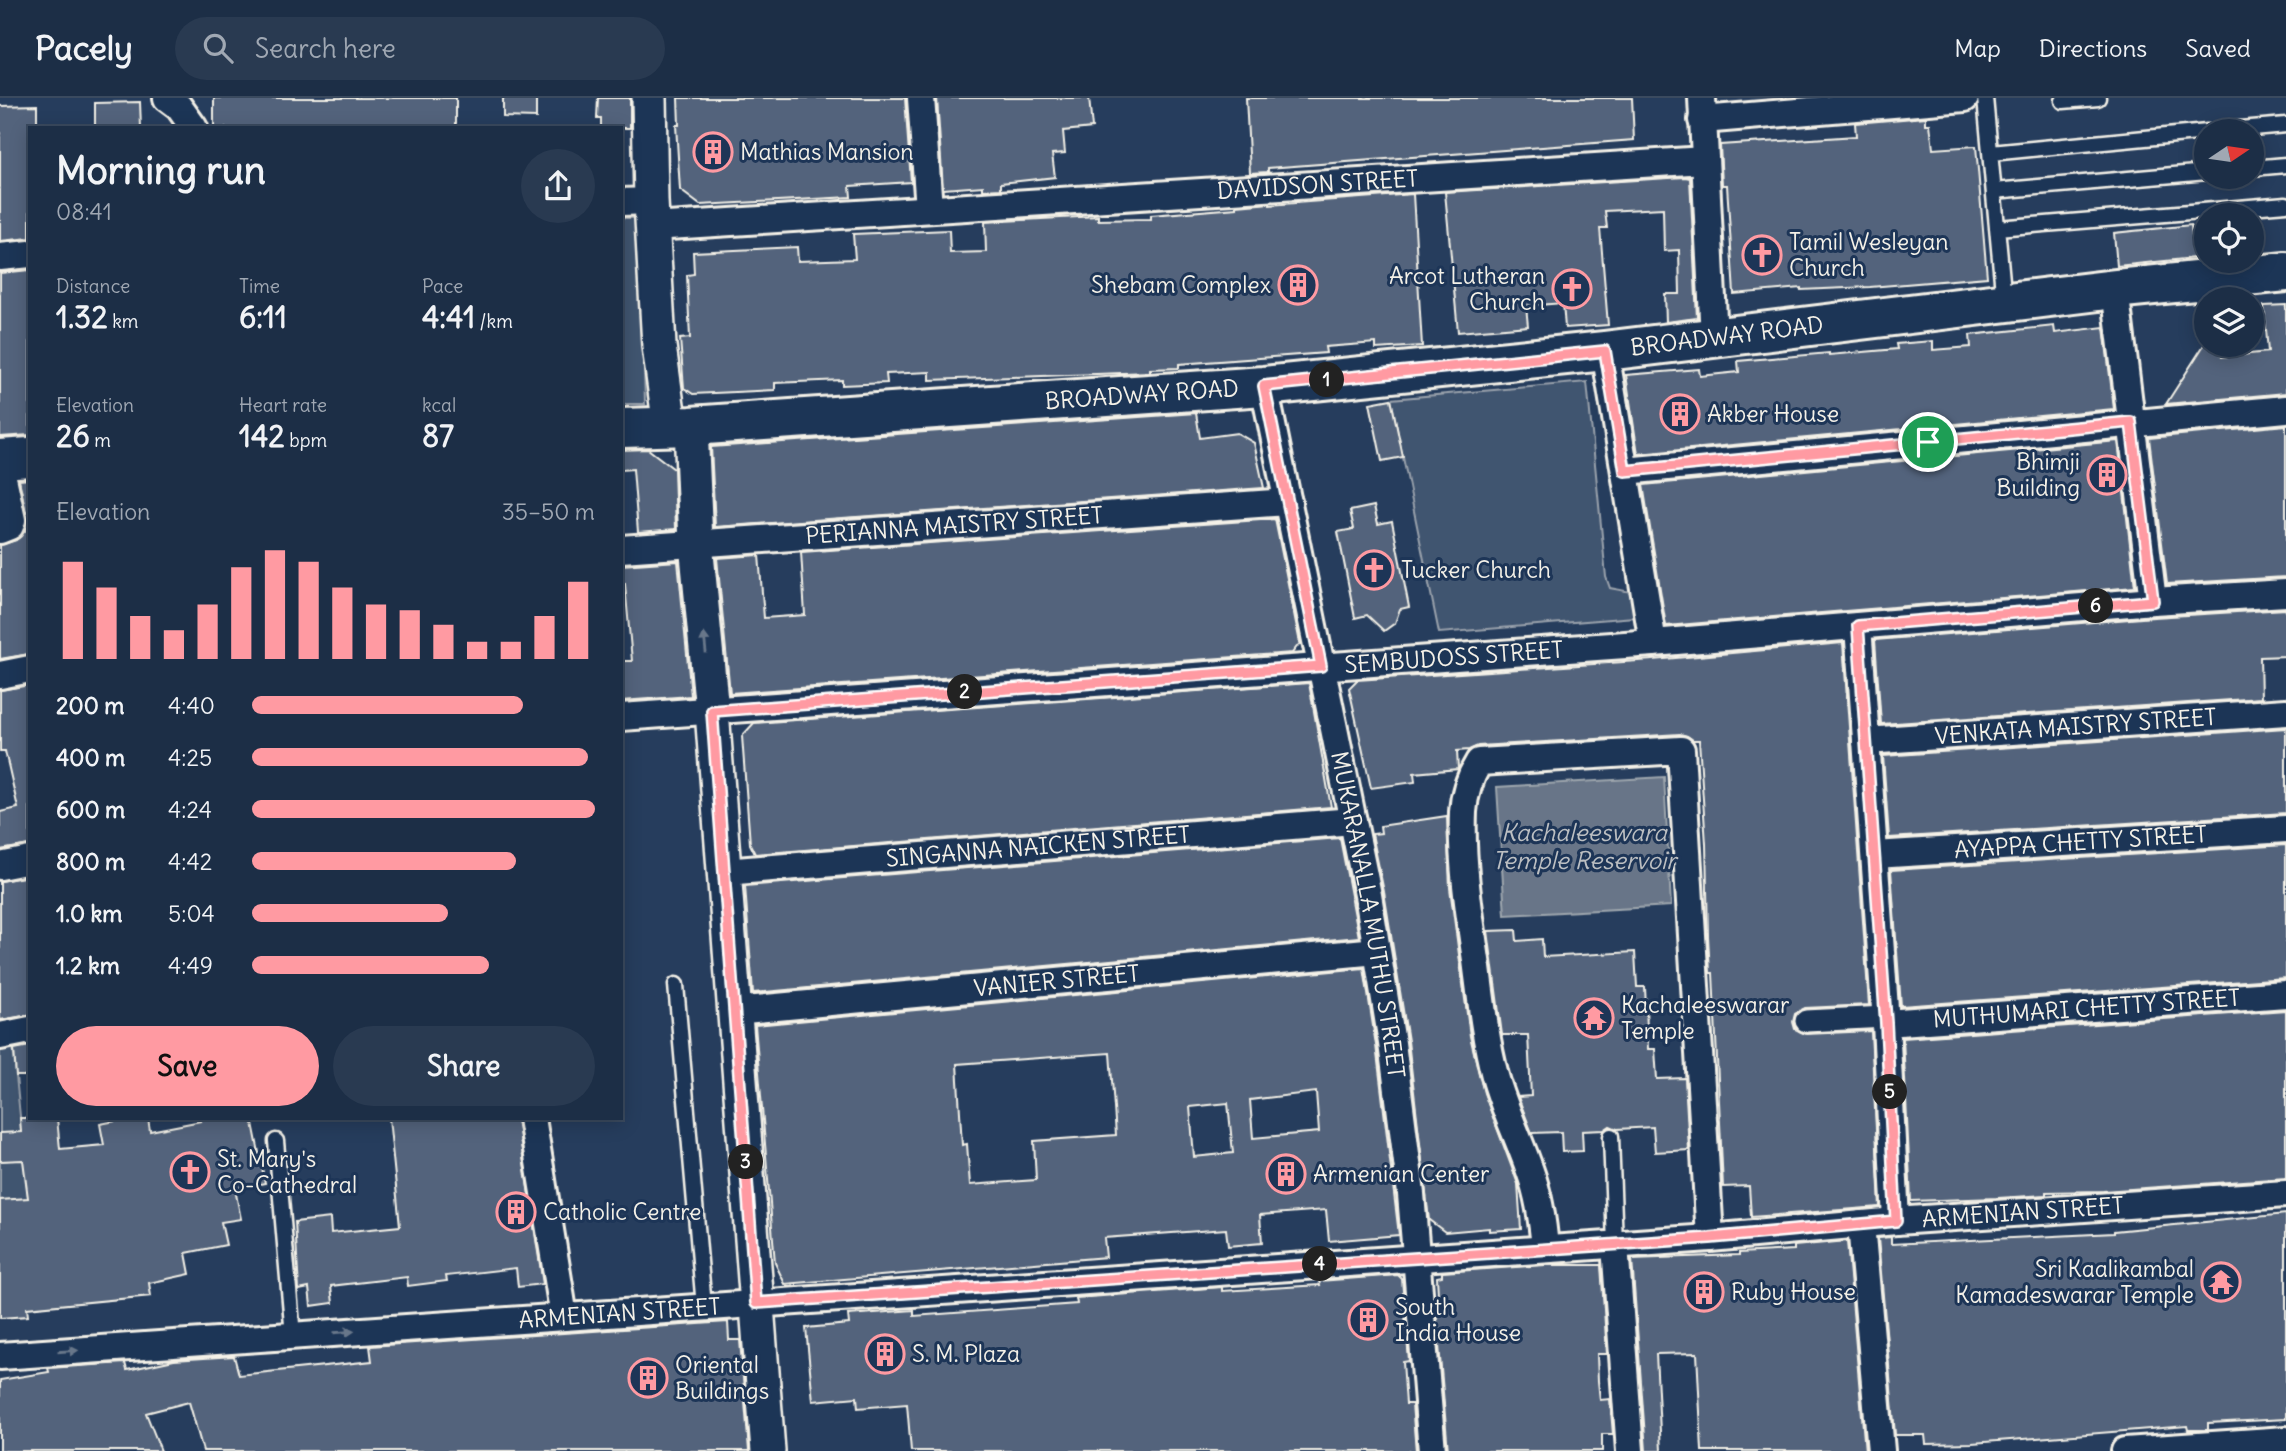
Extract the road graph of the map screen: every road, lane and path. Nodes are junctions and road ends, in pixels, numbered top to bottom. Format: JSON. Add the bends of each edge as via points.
{"nodes":[{"id":1,"x":167,"y":98,"type":"edge"},
{"id":2,"x":649,"y":98,"type":"edge"},
{"id":3,"x":921,"y":98,"type":"edge"},
{"id":4,"x":1965,"y":98,"type":"edge"},
{"id":5,"x":1985,"y":98,"type":"edge"},
{"id":6,"x":2098,"y":98,"type":"edge"},
{"id":7,"x":2063,"y":101,"type":"dead end"},
{"id":8,"x":1702,"y":109,"type":"edge"},
{"id":9,"x":2286,"y":125,"type":"edge"},
{"id":10,"x":193,"y":126,"type":"edge"},
{"id":11,"x":2264,"y":127,"type":"edge"},
{"id":12,"x":2194,"y":133,"type":"edge"},
{"id":13,"x":1991,"y":153,"type":"junction"},
{"id":14,"x":1705,"y":160,"type":"junction"},
{"id":15,"x":2286,"y":165,"type":"edge"},
{"id":16,"x":2264,"y":167,"type":"edge"},
{"id":17,"x":2194,"y":173,"type":"edge"},
{"id":18,"x":1994,"y":191,"type":"junction"},
{"id":19,"x":2286,"y":204,"type":"edge"},
{"id":20,"x":929,"y":209,"type":"junction"},
{"id":21,"x":642,"y":210,"type":"edge"},
{"id":22,"x":1997,"y":228,"type":"junction"},
{"id":23,"x":28,"y":254,"type":"edge"},
{"id":24,"x":0,"y":257,"type":"edge"},
{"id":25,"x":2286,"y":272,"type":"edge"},
{"id":26,"x":2115,"y":289,"type":"junction"},
{"id":27,"x":2004,"y":302,"type":"junction"},
{"id":28,"x":1714,"y":338,"type":"junction"},
{"id":29,"x":1605,"y":351,"type":"junction"},
{"id":30,"x":1264,"y":386,"type":"junction"},
{"id":31,"x":2286,"y":410,"type":"edge"},
{"id":32,"x":2131,"y":422,"type":"junction"},
{"id":33,"x":680,"y":426,"type":"junction"},
{"id":34,"x":623,"y":428,"type":"edge"},
{"id":35,"x":28,"y":457,"type":"edge"},
{"id":36,"x":0,"y":461,"type":"edge"},
{"id":37,"x":1625,"y":471,"type":"junction"},
{"id":38,"x":1288,"y":502,"type":"junction"},
{"id":39,"x":0,"y":530,"type":"edge"},
{"id":40,"x":696,"y":543,"type":"junction"},
{"id":41,"x":623,"y":549,"type":"edge"},
{"id":42,"x":2286,"y":593,"type":"edge"},
{"id":43,"x":2153,"y":601,"type":"junction"},
{"id":44,"x":1858,"y":626,"type":"junction"},
{"id":45,"x":1653,"y":643,"type":"junction"},
{"id":46,"x":1321,"y":666,"type":"junction"},
{"id":47,"x":28,"y":669,"type":"edge"},
{"id":48,"x":0,"y":675,"type":"edge"},
{"id":49,"x":712,"y":711,"type":"junction"},
{"id":50,"x":2286,"y":712,"type":"edge"},
{"id":51,"x":623,"y":717,"type":"edge"},
{"id":52,"x":1866,"y":741,"type":"junction"},
{"id":53,"x":1353,"y":821,"type":"junction"},
{"id":54,"x":2286,"y":829,"type":"edge"},
{"id":55,"x":1875,"y":855,"type":"junction"},
{"id":56,"x":28,"y":860,"type":"edge"},
{"id":57,"x":0,"y":866,"type":"edge"},
{"id":58,"x":724,"y":872,"type":"junction"},
{"id":59,"x":1377,"y":951,"type":"junction"},
{"id":60,"x":676,"y":985,"type":"dead end"},
{"id":61,"x":2286,"y":994,"type":"edge"},
{"id":62,"x":734,"y":1011,"type":"junction"},
{"id":63,"x":1886,"y":1020,"type":"junction"},
{"id":64,"x":1806,"y":1021,"type":"dead end"},
{"id":65,"x":28,"y":1030,"type":"edge"},
{"id":66,"x":0,"y":1036,"type":"edge"},
{"id":67,"x":532,"y":1120,"type":"edge"},
{"id":68,"x":1611,"y":1136,"type":"dead end"},
{"id":69,"x":276,"y":1141,"type":"dead end"},
{"id":70,"x":2286,"y":1194,"type":"edge"},
{"id":71,"x":1896,"y":1221,"type":"junction"},
{"id":72,"x":1861,"y":1224,"type":"junction"},
{"id":73,"x":1710,"y":1238,"type":"junction"},
{"id":74,"x":1615,"y":1245,"type":"junction"},
{"id":75,"x":1545,"y":1249,"type":"junction"},
{"id":76,"x":1416,"y":1257,"type":"junction"},
{"id":77,"x":756,"y":1303,"type":"junction"},
{"id":78,"x":704,"y":1307,"type":"junction"},
{"id":79,"x":564,"y":1317,"type":"junction"},
{"id":80,"x":293,"y":1336,"type":"junction"},
{"id":81,"x":0,"y":1356,"type":"edge"},
{"id":82,"x":2286,"y":1440,"type":"edge"},
{"id":83,"x":768,"y":1451,"type":"edge"},
{"id":84,"x":1432,"y":1451,"type":"edge"},
{"id":85,"x":1630,"y":1451,"type":"edge"},
{"id":86,"x":1881,"y":1451,"type":"edge"},
{"id":87,"x":2126,"y":1451,"type":"edge"}],
"edges":[{"from":1,"to":10,"type":"street"},
{"from":2,"to":21,"type":"street"},
{"from":3,"to":20,"type":"street"},
{"from":4,"to":8,"type":"street"},
{"from":5,"to":13,"type":"lane"},
{"from":6,"to":7,"type":"lane"},
{"from":8,"to":14,"type":"street"},
{"from":9,"to":11,"type":"lane"},
{"from":12,"to":13,"type":"lane"},
{"from":13,"to":18,"type":"lane"},
{"from":14,"to":20,"type":"street","name":"DAVIDSON STREET"},
{"from":14,"to":28,"type":"street"},
{"from":15,"to":16,"type":"lane"},
{"from":17,"to":18,"type":"lane"},
{"from":18,"to":22,"type":"lane"},
{"from":19,"to":22,"type":"lane"},
{"from":20,"to":21,"type":"street","name":"DAVIDSON STREET"},
{"from":21,"to":33,"type":"street","via":[[659,346]]},
{"from":22,"to":27,"type":"lane"},
{"from":23,"to":24,"type":"street"},
{"from":25,"to":26,"type":"main road","name":"BROADWAY ROAD"},
{"from":26,"to":27,"type":"main road","name":"BROADWAY ROAD"},
{"from":26,"to":32,"type":"street"},
{"from":27,"to":28,"type":"main road","name":"BROADWAY ROAD"},
{"from":28,"to":29,"type":"main road","name":"BROADWAY ROAD"},
{"from":29,"to":30,"type":"main road","name":"BROADWAY ROAD"},
{"from":29,"to":37,"type":"street"},
{"from":30,"to":33,"type":"main road","name":"BROADWAY ROAD"},
{"from":30,"to":38,"type":"street","name":"MUKARANALLA MUTHU STREET"},
{"from":31,"to":32,"type":"street"},
{"from":32,"to":37,"type":"street"},
{"from":32,"to":43,"type":"street"},
{"from":33,"to":34,"type":"main road","name":"BROADWAY ROAD"},
{"from":33,"to":40,"type":"street"},
{"from":35,"to":36,"type":"main road"},
{"from":36,"to":39,"type":"street","via":[[12,520]]},
{"from":37,"to":45,"type":"street"},
{"from":38,"to":40,"type":"street","name":"PERIANNA MAISTRY STREET"},
{"from":38,"to":46,"type":"street","name":"MUKARANALLA MUTHU STREET"},
{"from":40,"to":41,"type":"street","name":"PERIANNA MAISTRY STREET"},
{"from":49,"to":40,"type":"street","one_way":true},
{"from":42,"to":43,"type":"street","name":"SEMBUDOSS STREET"},
{"from":43,"to":44,"type":"street","name":"SEMBUDOSS STREET"},
{"from":44,"to":45,"type":"street","name":"SEMBUDOSS STREET"},
{"from":44,"to":52,"type":"street"},
{"from":45,"to":46,"type":"street","name":"SEMBUDOSS STREET"},
{"from":46,"to":49,"type":"street","name":"SEMBUDOSS STREET"},
{"from":46,"to":53,"type":"street","name":"MUKARANALLA MUTHU STREET"},
{"from":47,"to":48,"type":"street"},
{"from":49,"to":51,"type":"street","name":"SEMBUDOSS STREET"},
{"from":49,"to":58,"type":"street"},
{"from":50,"to":52,"type":"street","name":"VENKATA MAISTRY STREET"},
{"from":52,"to":55,"type":"street"},
{"from":53,"to":58,"type":"street","name":"SINGANNA NAICKEN STREET"},
{"from":53,"to":59,"type":"street","name":"MUKARANALLA MUTHU STREET"},
{"from":54,"to":55,"type":"street","name":"AYAPPA CHETTY STREET"},
{"from":55,"to":63,"type":"street"},
{"from":56,"to":57,"type":"street"},
{"from":58,"to":62,"type":"street"},
{"from":59,"to":62,"type":"street","name":"VANIER STREET"},
{"from":59,"to":76,"type":"street","name":"MUKARANALLA MUTHU STREET","via":[[1404,1134]]},
{"from":60,"to":78,"type":"lane"},
{"from":61,"to":63,"type":"street","name":"MUTHUMARI CHETTY STREET"},
{"from":62,"to":77,"type":"street"},
{"from":63,"to":64,"type":"street"},
{"from":63,"to":71,"type":"street"},
{"from":65,"to":66,"type":"street"},
{"from":67,"to":79,"type":"street"},
{"from":68,"to":74,"type":"lane"},
{"from":69,"to":80,"type":"lane"},
{"from":70,"to":71,"type":"street","name":"ARMENIAN STREET"},
{"from":71,"to":72,"type":"street","name":"ARMENIAN STREET"},
{"from":72,"to":73,"type":"street","name":"ARMENIAN STREET"},
{"from":72,"to":86,"type":"street"},
{"from":73,"to":74,"type":"street","name":"ARMENIAN STREET"},
{"from":73,"to":75,"type":"street","via":[[1681,750],[1479,762],[1463,811],[1482,1005],[1496,1080],[1540,1208]]},
{"from":74,"to":75,"type":"street","name":"ARMENIAN STREET"},
{"from":74,"to":85,"type":"street"},
{"from":75,"to":76,"type":"street","name":"ARMENIAN STREET"},
{"from":76,"to":77,"type":"street","name":"ARMENIAN STREET"},
{"from":76,"to":84,"type":"street","name":"MUKARANALLA MUTHU STREET"},
{"from":77,"to":78,"type":"street","name":"ARMENIAN STREET"},
{"from":77,"to":83,"type":"street"},
{"from":78,"to":79,"type":"street","name":"ARMENIAN STREET"},
{"from":80,"to":79,"type":"street","name":"ARMENIAN STREET","one_way":true},
{"from":81,"to":80,"type":"street","name":"ARMENIAN STREET","one_way":true},
{"from":82,"to":87,"type":"street"}]}
